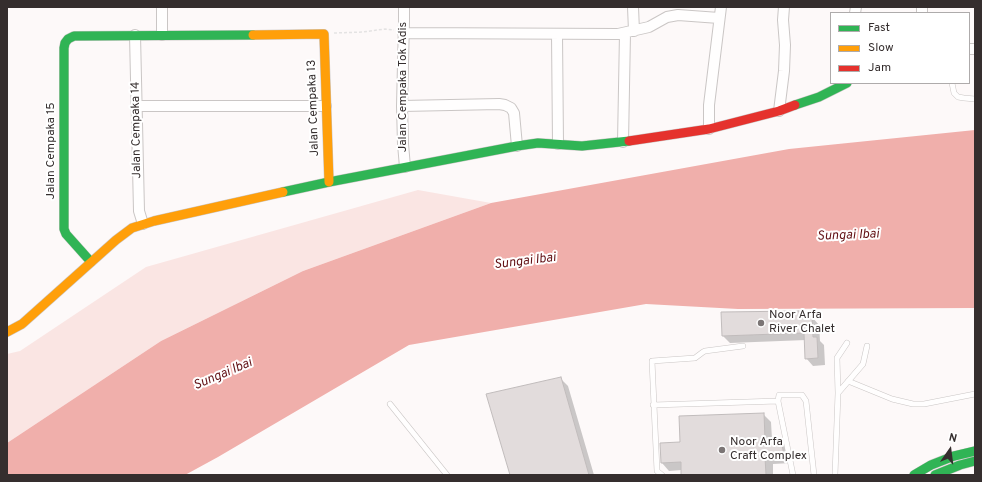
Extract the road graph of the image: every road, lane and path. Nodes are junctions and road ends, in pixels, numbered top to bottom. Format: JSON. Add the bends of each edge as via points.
{"nodes":[{"id":1,"x":404,"y":7,"type":"edge"},
{"id":2,"x":634,"y":7,"type":"edge"},
{"id":3,"x":721,"y":7,"type":"edge"},
{"id":4,"x":784,"y":7,"type":"edge"},
{"id":5,"x":162,"y":9,"type":"edge"},
{"id":6,"x":719,"y":18,"type":"junction"},
{"id":7,"x":162,"y":30,"type":"junction"},
{"id":8,"x":630,"y":32,"type":"junction"},
{"id":9,"x":403,"y":33,"type":"junction"},
{"id":10,"x":548,"y":33,"type":"junction"},
{"id":11,"x":324,"y":34,"type":"junction"},
{"id":12,"x":135,"y":35,"type":"junction"},
{"id":13,"x":845,"y":84,"type":"edge"},
{"id":14,"x":952,"y":84,"type":"edge"},
{"id":15,"x":975,"y":99,"type":"edge"},
{"id":16,"x":137,"y":106,"type":"junction"},
{"id":17,"x":326,"y":106,"type":"junction"},
{"id":18,"x":402,"y":106,"type":"junction"},
{"id":19,"x":779,"y":111,"type":"junction"},
{"id":20,"x":710,"y":129,"type":"junction"},
{"id":21,"x":624,"y":142,"type":"junction"},
{"id":22,"x":558,"y":144,"type":"junction"},
{"id":23,"x":517,"y":146,"type":"junction"},
{"id":24,"x":405,"y":167,"type":"junction"},
{"id":25,"x":329,"y":182,"type":"junction"},
{"id":26,"x":142,"y":224,"type":"junction"},
{"id":27,"x":91,"y":262,"type":"junction"},
{"id":28,"x":15,"y":328,"type":"edge"},
{"id":29,"x":847,"y":343,"type":"dead end"},
{"id":30,"x":742,"y":346,"type":"dead end"},
{"id":31,"x":867,"y":346,"type":"dead end"},
{"id":32,"x":848,"y":381,"type":"junction"},
{"id":33,"x":838,"y":393,"type":"junction"},
{"id":34,"x":975,"y":394,"type":"edge"},
{"id":35,"x":778,"y":401,"type":"junction"},
{"id":36,"x":390,"y":404,"type":"dead end"},
{"id":37,"x":654,"y":405,"type":"junction"},
{"id":38,"x":975,"y":451,"type":"edge"},
{"id":39,"x":975,"y":461,"type":"edge"},
{"id":40,"x":447,"y":475,"type":"edge"},
{"id":41,"x":662,"y":475,"type":"edge"},
{"id":42,"x":793,"y":475,"type":"edge"},
{"id":43,"x":814,"y":475,"type":"edge"},
{"id":44,"x":835,"y":475,"type":"edge"},
{"id":45,"x":914,"y":475,"type":"edge"},
{"id":46,"x":935,"y":475,"type":"edge"}],
"edges":[{"from":1,"to":9,"type":"street","name":"Jalan Cempaka Tok Adis"},
{"from":2,"to":8,"type":"street"},
{"from":3,"to":6,"type":"street"},
{"from":4,"to":19,"type":"street","via":[[784,71]]},
{"from":5,"to":7,"type":"street"},
{"from":6,"to":8,"type":"street","via":[[678,15],[666,17]]},
{"from":6,"to":20,"type":"street","via":[[709,105]]},
{"from":7,"to":11,"type":"street"},
{"from":7,"to":12,"type":"street"},
{"from":8,"to":10,"type":"street"},
{"from":8,"to":21,"type":"street"},
{"from":9,"to":10,"type":"street"},
{"from":9,"to":11,"type":"path","via":[[385,29]]},
{"from":9,"to":18,"type":"street","name":"Jalan Cempaka Tok Adis"},
{"from":10,"to":22,"type":"street"},
{"from":11,"to":17,"type":"street","name":"Jalan Cempaka 13"},
{"from":12,"to":16,"type":"street","name":"Jalan Cempaka 14"},
{"from":12,"to":27,"type":"street","name":"Jalan Cempaka 15","via":[[74,36],[68,39],[64,48],[64,229]]},
{"from":13,"to":19,"type":"street","via":[[819,97]]},
{"from":14,"to":15,"type":"lane","via":[[954,93],[958,97]]},
{"from":16,"to":17,"type":"street"},
{"from":16,"to":26,"type":"street","name":"Jalan Cempaka 14","via":[[139,211]]},
{"from":17,"to":25,"type":"street","name":"Jalan Cempaka 13"},
{"from":18,"to":23,"type":"street","via":[[506,105],[514,113]]},
{"from":18,"to":24,"type":"street","name":"Jalan Cempaka Tok Adis"},
{"from":19,"to":20,"type":"street"},
{"from":20,"to":21,"type":"street"},
{"from":21,"to":22,"type":"street","via":[[582,146]]},
{"from":22,"to":23,"type":"street"},
{"from":23,"to":24,"type":"street"},
{"from":24,"to":25,"type":"street"},
{"from":25,"to":26,"type":"street"},
{"from":26,"to":27,"type":"street","via":[[132,228]]},
{"from":27,"to":28,"type":"street"},
{"from":29,"to":33,"type":"lane","via":[[837,358]]},
{"from":30,"to":37,"type":"lane","via":[[705,351],[696,358],[652,361]]},
{"from":31,"to":32,"type":"lane","via":[[863,364]]},
{"from":32,"to":33,"type":"lane"},
{"from":32,"to":34,"type":"lane","via":[[892,399],[913,404]]},
{"from":33,"to":44,"type":"lane"},
{"from":35,"to":37,"type":"lane"},
{"from":35,"to":42,"type":"lane"},
{"from":35,"to":43,"type":"lane","via":[[779,395],[802,395],[806,401]]},
{"from":36,"to":40,"type":"lane"},
{"from":37,"to":41,"type":"lane","via":[[657,471]]},
{"from":38,"to":45,"type":"street","via":[[931,465]]},
{"from":39,"to":46,"type":"street"}]}
